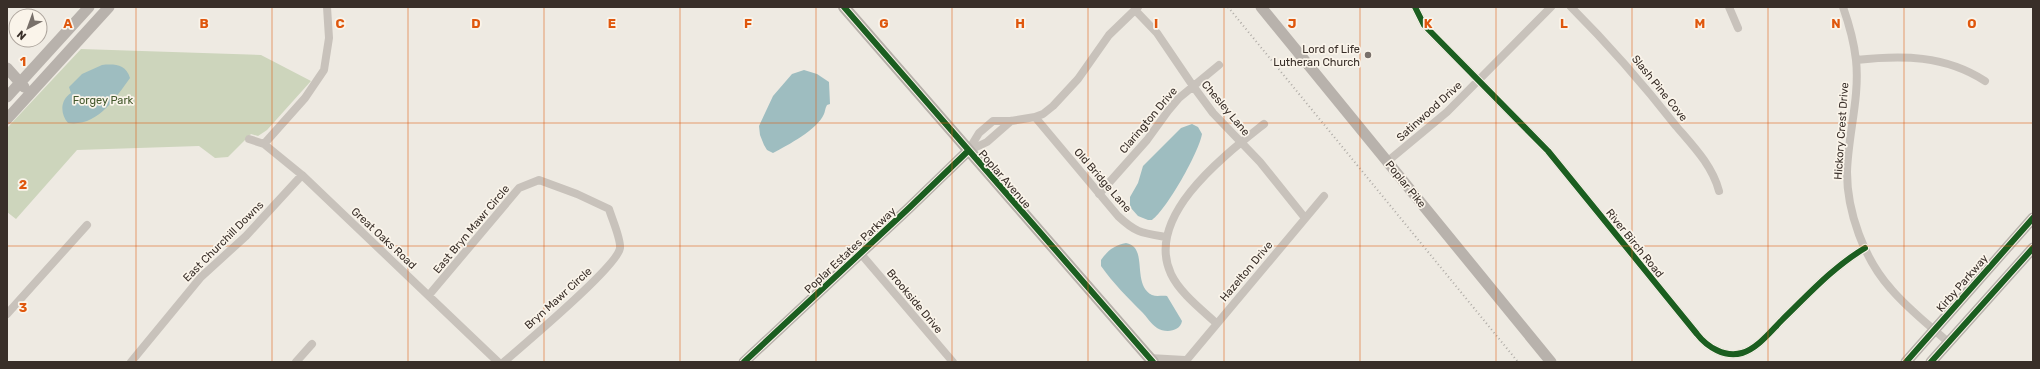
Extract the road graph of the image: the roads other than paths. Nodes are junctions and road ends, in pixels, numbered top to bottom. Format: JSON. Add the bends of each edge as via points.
{"nodes":[{"id":1,"x":89,"y":7,"type":"edge"},
{"id":2,"x":109,"y":7,"type":"edge"},
{"id":3,"x":327,"y":7,"type":"edge"},
{"id":4,"x":844,"y":7,"type":"edge"},
{"id":5,"x":1261,"y":7,"type":"edge"},
{"id":6,"x":1415,"y":7,"type":"edge"},
{"id":7,"x":1551,"y":7,"type":"edge"},
{"id":8,"x":1571,"y":7,"type":"edge"},
{"id":9,"x":1729,"y":7,"type":"edge"},
{"id":10,"x":1844,"y":7,"type":"edge"},
{"id":11,"x":1136,"y":8,"type":"edge"},
{"id":12,"x":1738,"y":28,"type":"dead end"},
{"id":13,"x":1856,"y":60,"type":"junction"},
{"id":14,"x":1219,"y":65,"type":"dead end"},
{"id":15,"x":7,"y":68,"type":"edge"},
{"id":16,"x":1479,"y":80,"type":"junction"},
{"id":17,"x":1985,"y":81,"type":"dead end"},
{"id":18,"x":20,"y":83,"type":"junction"},
{"id":19,"x":1193,"y":86,"type":"junction"},
{"id":20,"x":31,"y":93,"type":"junction"},
{"id":21,"x":7,"y":97,"type":"edge"},
{"id":22,"x":1035,"y":118,"type":"junction"},
{"id":23,"x":7,"y":119,"type":"edge"},
{"id":24,"x":1012,"y":121,"type":"junction"},
{"id":25,"x":1264,"y":124,"type":"dead end"},
{"id":26,"x":249,"y":139,"type":"dead end"},
{"id":27,"x":1241,"y":143,"type":"junction"},
{"id":28,"x":264,"y":144,"type":"junction"},
{"id":29,"x":968,"y":151,"type":"junction"},
{"id":30,"x":1388,"y":162,"type":"junction"},
{"id":31,"x":302,"y":175,"type":"junction"},
{"id":32,"x":1719,"y":192,"type":"dead end"},
{"id":33,"x":1099,"y":194,"type":"junction"},
{"id":34,"x":1324,"y":196,"type":"dead end"},
{"id":35,"x":1305,"y":218,"type":"junction"},
{"id":36,"x":2033,"y":218,"type":"edge"},
{"id":37,"x":87,"y":225,"type":"dead end"},
{"id":38,"x":1166,"y":237,"type":"junction"},
{"id":39,"x":620,"y":246,"type":"joint"},
{"id":40,"x":1865,"y":248,"type":"junction"},
{"id":41,"x":2033,"y":248,"type":"edge"},
{"id":42,"x":861,"y":254,"type":"junction"},
{"id":43,"x":429,"y":295,"type":"junction"},
{"id":44,"x":7,"y":314,"type":"edge"},
{"id":45,"x":1216,"y":323,"type":"junction"},
{"id":46,"x":1934,"y":330,"type":"junction"},
{"id":47,"x":1949,"y":343,"type":"junction"},
{"id":48,"x":312,"y":344,"type":"dead end"},
{"id":49,"x":1151,"y":360,"type":"edge"},
{"id":50,"x":1185,"y":361,"type":"edge"},
{"id":51,"x":131,"y":362,"type":"edge"},
{"id":52,"x":296,"y":362,"type":"edge"},
{"id":53,"x":498,"y":362,"type":"edge"},
{"id":54,"x":504,"y":362,"type":"edge"},
{"id":55,"x":744,"y":362,"type":"edge"},
{"id":56,"x":953,"y":362,"type":"edge"},
{"id":57,"x":1551,"y":362,"type":"edge"},
{"id":58,"x":1906,"y":362,"type":"edge"},
{"id":59,"x":1931,"y":362,"type":"edge"}],
"edges":[{"from":1,"to":18,"type":"main road"},
{"from":2,"to":20,"type":"main road"},
{"from":3,"to":28,"type":"street","via":[[329,38],[324,70],[305,98]]},
{"from":4,"to":29,"type":"main road","name":"Poplar Avenue"},
{"from":5,"to":30,"type":"main road","name":"Poplar Pike"},
{"from":6,"to":16,"type":"street","name":"River Birch Road","via":[[1424,25]]},
{"from":7,"to":16,"type":"street","name":"Satinwood Drive"},
{"from":8,"to":32,"type":"street","name":"Slash Pine Cove","via":[[1615,52],[1706,162],[1716,180]]},
{"from":9,"to":12,"type":"street"},
{"from":10,"to":13,"type":"street","name":"Hickory Crest Drive"},
{"from":11,"to":19,"type":"street","name":"Chesley Lane","via":[[1158,33]]},
{"from":11,"to":22,"type":"street","via":[[1109,35],[1078,79],[1043,114]]},
{"from":13,"to":17,"type":"street","via":[[1892,57],[1935,60],[1961,68]]},
{"from":13,"to":40,"type":"street","name":"Hickory Crest Drive","via":[[1848,180],[1851,206]]},
{"from":14,"to":19,"type":"street","name":"Clarington Drive"},
{"from":15,"to":18,"type":"main road"},
{"from":16,"to":30,"type":"street","name":"Satinwood Drive"},
{"from":16,"to":40,"type":"street","name":"River Birch Road","via":[[1548,151],[1697,334],[1717,350],[1734,354],[1753,347],[1833,271]]},
{"from":18,"to":20,"type":"main road"},
{"from":18,"to":21,"type":"main road"},
{"from":19,"to":27,"type":"street","name":"Chesley Lane","via":[[1213,113]]},
{"from":19,"to":33,"type":"street","name":"Clarington Drive","via":[[1168,111],[1147,140]]},
{"from":20,"to":23,"type":"main road"},
{"from":22,"to":24,"type":"street"},
{"from":22,"to":33,"type":"street","name":"Old Bridge Lane"},
{"from":24,"to":29,"type":"street","via":[[987,142]]},
{"from":24,"to":29,"type":"street","via":[[993,121],[986,125]]},
{"from":25,"to":27,"type":"street"},
{"from":26,"to":28,"type":"street","name":"Great Oaks Road"},
{"from":27,"to":35,"type":"street","name":"Chesley Lane","via":[[1260,162]]},
{"from":27,"to":38,"type":"street","via":[[1200,182],[1173,218]]},
{"from":28,"to":31,"type":"street","name":"Great Oaks Road"},
{"from":29,"to":42,"type":"main road","name":"Poplar Estates Parkway"},
{"from":29,"to":49,"type":"main road","name":"Poplar Avenue"},
{"from":30,"to":57,"type":"main road","name":"Poplar Pike"},
{"from":31,"to":43,"type":"street","name":"Great Oaks Road"},
{"from":31,"to":51,"type":"street","name":"East Churchill Downs","via":[[246,236],[201,277]]},
{"from":33,"to":38,"type":"street","name":"Old Bridge Lane","via":[[1132,230]]},
{"from":34,"to":35,"type":"street","name":"Hazelton Drive"},
{"from":35,"to":45,"type":"street","name":"Hazelton Drive"},
{"from":36,"to":46,"type":"main road","name":"Kirby Parkway"},
{"from":37,"to":44,"type":"street"},
{"from":38,"to":45,"type":"street","via":[[1166,260],[1172,276],[1181,289]]},
{"from":39,"to":43,"type":"street","name":"East Bryn Mawr Circle","via":[[609,209],[539,180],[519,188]]},
{"from":39,"to":54,"type":"street","name":"Bryn Mawr Circle","via":[[602,273]]},
{"from":40,"to":46,"type":"street","name":"Hickory Crest Drive","via":[[1890,289]]},
{"from":41,"to":47,"type":"main road"},
{"from":42,"to":55,"type":"main road","name":"Poplar Estates Parkway"},
{"from":42,"to":56,"type":"street","name":"Brookside Drive"},
{"from":43,"to":53,"type":"street","name":"Great Oaks Road"},
{"from":45,"to":50,"type":"street","name":"Hazelton Drive"},
{"from":46,"to":47,"type":"street","name":"Hickory Crest Drive"},
{"from":46,"to":58,"type":"main road","name":"Kirby Parkway"},
{"from":47,"to":59,"type":"main road"},
{"from":48,"to":52,"type":"street"},
{"from":49,"to":50,"type":"street","name":"Hazelton Drive"}]}
